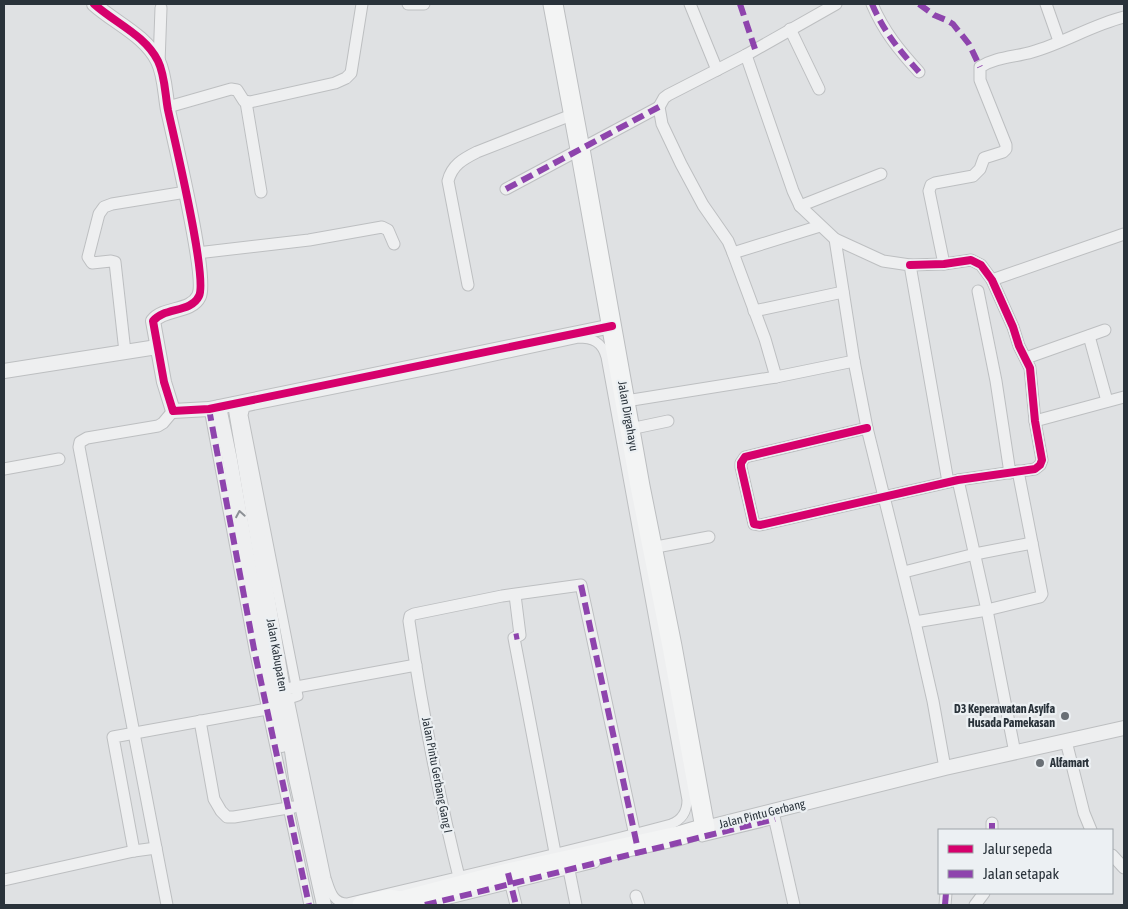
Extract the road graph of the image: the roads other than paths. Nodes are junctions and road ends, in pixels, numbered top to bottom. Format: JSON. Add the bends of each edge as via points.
{"nodes":[{"id":1,"x":362,"y":4,"type":"edge"},
{"id":2,"x":408,"y":4,"type":"edge"},
{"id":3,"x":424,"y":4,"type":"edge"},
{"id":4,"x":553,"y":4,"type":"edge"},
{"id":5,"x":690,"y":4,"type":"edge"},
{"id":6,"x":872,"y":4,"type":"edge"},
{"id":7,"x":1046,"y":4,"type":"edge"},
{"id":8,"x":830,"y":5,"type":"edge"},
{"id":9,"x":98,"y":8,"type":"edge"},
{"id":10,"x":161,"y":8,"type":"dead end"},
{"id":11,"x":1124,"y":17,"type":"edge"},
{"id":12,"x":790,"y":30,"type":"junction"},
{"id":13,"x":1059,"y":42,"type":"junction"},
{"id":14,"x":746,"y":55,"type":"junction"},
{"id":15,"x":159,"y":63,"type":"junction"},
{"id":16,"x":716,"y":70,"type":"junction"},
{"id":17,"x":920,"y":72,"type":"dead end"},
{"id":18,"x":819,"y":89,"type":"dead end"},
{"id":19,"x":246,"y":102,"type":"junction"},
{"id":20,"x":168,"y":107,"type":"junction"},
{"id":21,"x":659,"y":107,"type":"junction"},
{"id":22,"x":574,"y":114,"type":"junction"},
{"id":23,"x":580,"y":148,"type":"junction"},
{"id":24,"x":881,"y":174,"type":"dead end"},
{"id":25,"x":506,"y":189,"type":"dead end"},
{"id":26,"x":186,"y":192,"type":"junction"},
{"id":27,"x":261,"y":192,"type":"dead end"},
{"id":28,"x":800,"y":206,"type":"junction"},
{"id":29,"x":820,"y":226,"type":"junction"},
{"id":30,"x":1124,"y":234,"type":"edge"},
{"id":31,"x":835,"y":239,"type":"junction"},
{"id":32,"x":394,"y":244,"type":"dead end"},
{"id":33,"x":197,"y":253,"type":"junction"},
{"id":34,"x":733,"y":253,"type":"junction"},
{"id":35,"x":944,"y":264,"type":"junction"},
{"id":36,"x":910,"y":265,"type":"junction"},
{"id":37,"x":992,"y":280,"type":"junction"},
{"id":38,"x":468,"y":285,"type":"dead end"},
{"id":39,"x":978,"y":291,"type":"dead end"},
{"id":40,"x":843,"y":292,"type":"junction"},
{"id":41,"x":754,"y":311,"type":"junction"},
{"id":42,"x":612,"y":326,"type":"junction"},
{"id":43,"x":1105,"y":330,"type":"dead end"},
{"id":44,"x":1089,"y":336,"type":"junction"},
{"id":45,"x":157,"y":347,"type":"junction"},
{"id":46,"x":125,"y":352,"type":"junction"},
{"id":47,"x":1026,"y":358,"type":"junction"},
{"id":48,"x":854,"y":361,"type":"junction"},
{"id":49,"x":4,"y":371,"type":"edge"},
{"id":50,"x":776,"y":377,"type":"junction"},
{"id":51,"x":1124,"y":397,"type":"edge"},
{"id":52,"x":626,"y":400,"type":"junction"},
{"id":53,"x":1107,"y":401,"type":"junction"},
{"id":54,"x":234,"y":404,"type":"junction"},
{"id":55,"x":214,"y":408,"type":"junction"},
{"id":56,"x":172,"y":411,"type":"junction"},
{"id":57,"x":668,"y":421,"type":"dead end"},
{"id":58,"x":1035,"y":421,"type":"junction"},
{"id":59,"x":630,"y":428,"type":"junction"},
{"id":60,"x":867,"y":428,"type":"junction"},
{"id":61,"x":59,"y":459,"type":"dead end"},
{"id":62,"x":4,"y":469,"type":"edge"},
{"id":63,"x":1014,"y":472,"type":"junction"},
{"id":64,"x":953,"y":481,"type":"junction"},
{"id":65,"x":885,"y":496,"type":"junction"},
{"id":66,"x":709,"y":537,"type":"dead end"},
{"id":67,"x":1032,"y":543,"type":"junction"},
{"id":68,"x":651,"y":548,"type":"junction"},
{"id":69,"x":975,"y":554,"type":"junction"},
{"id":70,"x":904,"y":572,"type":"junction"},
{"id":71,"x":515,"y":595,"type":"junction"},
{"id":72,"x":987,"y":610,"type":"junction"},
{"id":73,"x":915,"y":622,"type":"junction"},
{"id":74,"x":416,"y":665,"type":"junction"},
{"id":75,"x":284,"y":690,"type":"junction"},
{"id":76,"x":276,"y":708,"type":"junction"},
{"id":77,"x":200,"y":721,"type":"junction"},
{"id":78,"x":1124,"y":728,"type":"edge"},
{"id":79,"x":134,"y":733,"type":"junction"},
{"id":80,"x":1066,"y":741,"type":"junction"},
{"id":81,"x":1016,"y":753,"type":"junction"},
{"id":82,"x":945,"y":768,"type":"junction"},
{"id":83,"x":291,"y":808,"type":"junction"},
{"id":84,"x":774,"y":815,"type":"junction"},
{"id":85,"x":705,"y":828,"type":"junction"},
{"id":86,"x":1091,"y":829,"type":"edge"},
{"id":87,"x":636,"y":840,"type":"junction"},
{"id":88,"x":156,"y":848,"type":"junction"},
{"id":89,"x":134,"y":851,"type":"junction"},
{"id":90,"x":1113,"y":856,"type":"edge"},
{"id":91,"x":562,"y":862,"type":"junction"},
{"id":92,"x":1124,"y":868,"type":"edge"},
{"id":93,"x":510,"y":879,"type":"junction"},
{"id":94,"x":4,"y":880,"type":"edge"},
{"id":95,"x":460,"y":881,"type":"junction"},
{"id":96,"x":983,"y":894,"type":"edge"},
{"id":97,"x":397,"y":903,"type":"edge"},
{"id":98,"x":167,"y":905,"type":"edge"},
{"id":99,"x":308,"y":905,"type":"edge"},
{"id":100,"x":316,"y":905,"type":"edge"},
{"id":101,"x":324,"y":905,"type":"edge"},
{"id":102,"x":362,"y":905,"type":"edge"},
{"id":103,"x":425,"y":905,"type":"edge"},
{"id":104,"x":516,"y":905,"type":"edge"},
{"id":105,"x":576,"y":905,"type":"edge"},
{"id":106,"x":794,"y":905,"type":"edge"},
{"id":107,"x":975,"y":905,"type":"edge"}],
"edges":[{"from":1,"to":19,"type":"street","via":[[351,72],[346,78]]},
{"from":2,"to":3,"type":"street"},
{"from":4,"to":22,"type":"main road","name":"Jalan Dirgahayu"},
{"from":5,"to":16,"type":"street"},
{"from":6,"to":17,"type":"street","via":[[894,44]]},
{"from":7,"to":13,"type":"street"},
{"from":8,"to":12,"type":"street"},
{"from":9,"to":15,"type":"street","via":[[142,40]]},
{"from":10,"to":15,"type":"street"},
{"from":11,"to":13,"type":"street","via":[[1100,23]]},
{"from":12,"to":14,"type":"street"},
{"from":12,"to":18,"type":"street"},
{"from":13,"to":35,"type":"street","via":[[1033,52],[993,60],[980,67],[980,80],[1006,149],[984,158],[973,176],[931,185],[929,191]]},
{"from":14,"to":16,"type":"street"},
{"from":14,"to":28,"type":"street"},
{"from":15,"to":20,"type":"street"},
{"from":16,"to":21,"type":"street","via":[[668,95]]},
{"from":19,"to":20,"type":"street","via":[[237,90],[231,89]]},
{"from":19,"to":27,"type":"street"},
{"from":20,"to":26,"type":"street"},
{"from":21,"to":23,"type":"street"},
{"from":21,"to":34,"type":"street","via":[[662,124],[687,177]]},
{"from":22,"to":23,"type":"main road","name":"Jalan Dirgahayu"},
{"from":22,"to":38,"type":"street","via":[[462,159],[450,173],[448,181]]},
{"from":23,"to":25,"type":"street"},
{"from":23,"to":42,"type":"main road","name":"Jalan Dirgahayu"},
{"from":24,"to":28,"type":"street"},
{"from":26,"to":33,"type":"street"},
{"from":26,"to":46,"type":"street","via":[[104,206],[99,214],[88,260],[115,262]]},
{"from":28,"to":29,"type":"street"},
{"from":29,"to":31,"type":"street"},
{"from":29,"to":34,"type":"street"},
{"from":30,"to":37,"type":"street"},
{"from":31,"to":36,"type":"street","via":[[883,261]]},
{"from":31,"to":40,"type":"street"},
{"from":32,"to":33,"type":"street","via":[[388,230],[382,227],[310,240]]},
{"from":33,"to":45,"type":"street","via":[[198,299],[193,304],[155,318]]},
{"from":34,"to":41,"type":"street"},
{"from":35,"to":36,"type":"street"},
{"from":35,"to":37,"type":"street","via":[[971,260],[981,265]]},
{"from":36,"to":64,"type":"street"},
{"from":37,"to":47,"type":"street"},
{"from":39,"to":63,"type":"street"},
{"from":40,"to":41,"type":"street"},
{"from":40,"to":48,"type":"street"},
{"from":41,"to":50,"type":"street"},
{"from":42,"to":52,"type":"main road","name":"Jalan Dirgahayu"},
{"from":42,"to":54,"type":"street"},
{"from":43,"to":44,"type":"street"},
{"from":44,"to":47,"type":"street"},
{"from":44,"to":53,"type":"street"},
{"from":45,"to":46,"type":"street"},
{"from":45,"to":56,"type":"street"},
{"from":46,"to":49,"type":"street"},
{"from":47,"to":58,"type":"street"},
{"from":48,"to":50,"type":"street"},
{"from":48,"to":60,"type":"street"},
{"from":50,"to":52,"type":"street"},
{"from":51,"to":53,"type":"street"},
{"from":52,"to":59,"type":"main road","name":"Jalan Dirgahayu"},
{"from":53,"to":58,"type":"street"},
{"from":54,"to":55,"type":"street"},
{"from":54,"to":75,"type":"street","name":"Jalan Kabupaten"},
{"from":55,"to":56,"type":"street"},
{"from":75,"to":55,"type":"street","name":"Jalan Kabupaten","one_way":true,"via":[[232,468]]},
{"from":55,"to":76,"type":"street"},
{"from":56,"to":79,"type":"street","via":[[158,426],[87,438],[80,442],[79,447]]},
{"from":57,"to":59,"type":"street"},
{"from":58,"to":63,"type":"street","via":[[1042,460],[1040,465],[1035,469]]},
{"from":59,"to":68,"type":"main road","name":"Jalan Dirgahayu"},
{"from":60,"to":65,"type":"street"},
{"from":60,"to":65,"type":"street","via":[[745,457],[741,467],[753,522],[760,525]]},
{"from":61,"to":62,"type":"street"},
{"from":63,"to":64,"type":"street"},
{"from":63,"to":67,"type":"street"},
{"from":64,"to":65,"type":"street"},
{"from":64,"to":69,"type":"street"},
{"from":65,"to":70,"type":"street"},
{"from":66,"to":68,"type":"street"},
{"from":67,"to":69,"type":"street"},
{"from":67,"to":72,"type":"street","via":[[1040,597]]},
{"from":68,"to":85,"type":"main road","name":"Jalan Dirgahayu"},
{"from":69,"to":70,"type":"street"},
{"from":69,"to":72,"type":"street"},
{"from":70,"to":73,"type":"street"},
{"from":71,"to":74,"type":"street","name":"Jalan Pintu Gerbang Gang I","via":[[410,616]]},
{"from":71,"to":87,"type":"street","via":[[581,585]]},
{"from":71,"to":91,"type":"street","via":[[520,635],[514,638]]},
{"from":72,"to":73,"type":"street"},
{"from":72,"to":81,"type":"street"},
{"from":73,"to":82,"type":"street"},
{"from":74,"to":75,"type":"street"},
{"from":74,"to":95,"type":"street","name":"Jalan Pintu Gerbang Gang I","via":[[440,801]]},
{"from":75,"to":76,"type":"street","name":"Jalan Kabupaten"},
{"from":75,"to":87,"type":"street","via":[[244,407],[578,338],[595,340],[604,349],[611,378],[688,800],[686,812],[676,822]]},
{"from":75,"to":95,"type":"street","via":[[298,696],[289,699],[326,878],[337,901],[346,904]]},
{"from":76,"to":77,"type":"street"},
{"from":76,"to":83,"type":"street","name":"Jalan Kabupaten"},
{"from":76,"to":101,"type":"street","name":"Jalan Kabupaten","via":[[296,778]]},
{"from":77,"to":79,"type":"street"},
{"from":77,"to":83,"type":"street","via":[[214,799],[221,811],[234,817]]},
{"from":78,"to":80,"type":"street","name":"Jalan Pintu Gerbang"},
{"from":79,"to":88,"type":"street"},
{"from":79,"to":89,"type":"street","via":[[113,737]]},
{"from":80,"to":81,"type":"street","name":"Jalan Pintu Gerbang"},
{"from":80,"to":86,"type":"street"},
{"from":81,"to":82,"type":"street","name":"Jalan Pintu Gerbang"},
{"from":82,"to":84,"type":"street","name":"Jalan Pintu Gerbang"},
{"from":83,"to":99,"type":"street"},
{"from":83,"to":100,"type":"street","name":"Jalan Kabupaten"},
{"from":84,"to":85,"type":"street","name":"Jalan Pintu Gerbang"},
{"from":84,"to":91,"type":"street"},
{"from":84,"to":106,"type":"street"},
{"from":85,"to":87,"type":"main road","name":"Jalan Pintu Gerbang"},
{"from":87,"to":91,"type":"main road","name":"Jalan Pintu Gerbang"},
{"from":88,"to":89,"type":"street"},
{"from":88,"to":98,"type":"street"},
{"from":89,"to":94,"type":"street"},
{"from":90,"to":92,"type":"street"},
{"from":91,"to":93,"type":"main road","name":"Jalan Pintu Gerbang"},
{"from":91,"to":95,"type":"street"},
{"from":91,"to":105,"type":"street"},
{"from":93,"to":95,"type":"main road","name":"Jalan Pintu Gerbang"},
{"from":93,"to":103,"type":"street"},
{"from":93,"to":104,"type":"street"},
{"from":95,"to":97,"type":"main road","name":"Jalan Pintu Gerbang"},
{"from":96,"to":107,"type":"street"},
{"from":97,"to":102,"type":"main road","name":"Jalan Pintu Gerbang","via":[[390,899]]}]}
